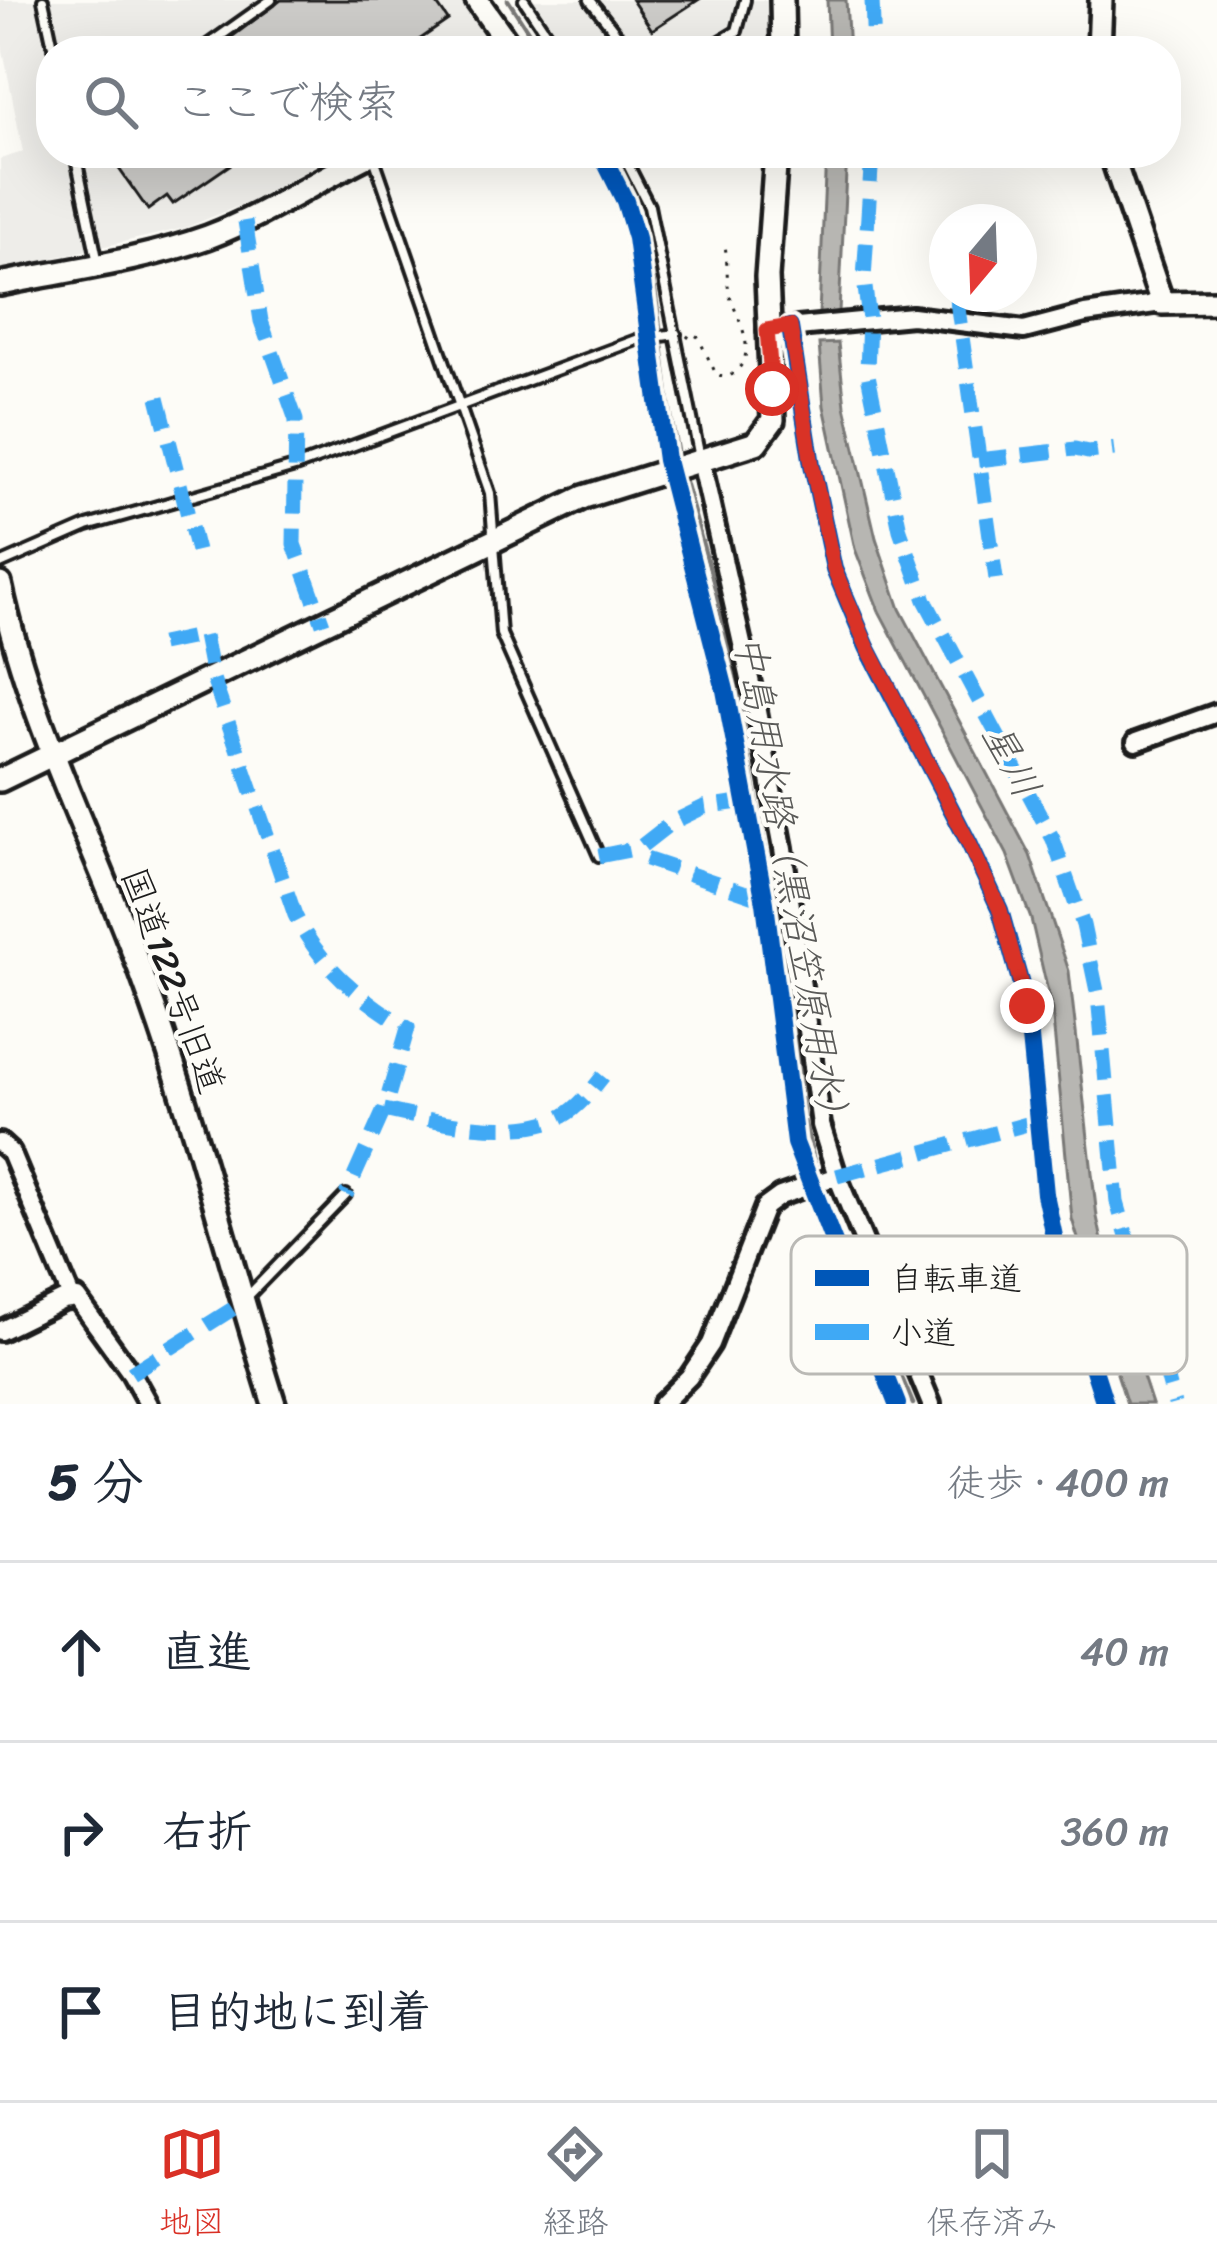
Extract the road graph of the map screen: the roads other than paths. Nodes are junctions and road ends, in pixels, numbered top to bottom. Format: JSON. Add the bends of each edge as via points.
{"nodes":[{"id":1,"x":44,"y":0,"type":"edge"},
{"id":2,"x":271,"y":0,"type":"edge"},
{"id":3,"x":477,"y":0,"type":"edge"},
{"id":4,"x":524,"y":0,"type":"edge"},
{"id":5,"x":590,"y":0,"type":"edge"},
{"id":6,"x":745,"y":0,"type":"edge"},
{"id":7,"x":782,"y":0,"type":"edge"},
{"id":8,"x":1103,"y":0,"type":"edge"},
{"id":9,"x":51,"y":36,"type":"edge"},
{"id":10,"x":221,"y":36,"type":"edge"},
{"id":11,"x":502,"y":36,"type":"edge"},
{"id":12,"x":548,"y":36,"type":"edge"},
{"id":13,"x":618,"y":36,"type":"edge"},
{"id":14,"x":729,"y":36,"type":"edge"},
{"id":15,"x":783,"y":36,"type":"edge"},
{"id":16,"x":1100,"y":36,"type":"edge"},
{"id":17,"x":78,"y":168,"type":"edge"},
{"id":18,"x":346,"y":168,"type":"edge"},
{"id":19,"x":378,"y":168,"type":"edge"},
{"id":20,"x":630,"y":168,"type":"edge"},
{"id":21,"x":775,"y":168,"type":"edge"},
{"id":22,"x":1116,"y":168,"type":"edge"},
{"id":23,"x":98,"y":265,"type":"junction"},
{"id":24,"x":0,"y":284,"type":"edge"},
{"id":25,"x":1162,"y":302,"type":"junction"},
{"id":26,"x":1217,"y":302,"type":"edge"},
{"id":27,"x":767,"y":330,"type":"junction"},
{"id":28,"x":672,"y":334,"type":"junction"},
{"id":29,"x":461,"y":407,"type":"junction"},
{"id":30,"x":688,"y":464,"type":"junction"},
{"id":31,"x":495,"y":539,"type":"junction"},
{"id":32,"x":0,"y":564,"type":"edge"},
{"id":33,"x":0,"y":584,"type":"edge"},
{"id":34,"x":1217,"y":712,"type":"edge"},
{"id":35,"x":1136,"y":742,"type":"dead end"},
{"id":36,"x":52,"y":754,"type":"junction"},
{"id":37,"x":0,"y":781,"type":"edge"},
{"id":38,"x":599,"y":856,"type":"dead end"},
{"id":39,"x":0,"y":1143,"type":"edge"},
{"id":40,"x":832,"y":1177,"type":"junction"},
{"id":41,"x":346,"y":1195,"type":"dead end"},
{"id":42,"x":858,"y":1236,"type":"edge"},
{"id":43,"x":71,"y":1297,"type":"junction"},
{"id":44,"x":242,"y":1303,"type":"junction"},
{"id":45,"x":0,"y":1331,"type":"edge"},
{"id":46,"x":918,"y":1374,"type":"edge"},
{"id":47,"x":148,"y":1404,"type":"edge"},
{"id":48,"x":274,"y":1404,"type":"edge"},
{"id":49,"x":662,"y":1404,"type":"edge"},
{"id":50,"x":931,"y":1404,"type":"edge"}],
"edges":[{"from":1,"to":9,"type":"lane"},
{"from":2,"to":10,"type":"lane"},
{"from":3,"to":11,"type":"street"},
{"from":4,"to":12,"type":"lane"},
{"from":5,"to":13,"type":"lane"},
{"from":6,"to":14,"type":"lane"},
{"from":7,"to":15,"type":"street"},
{"from":8,"to":16,"type":"street"},
{"from":17,"to":23,"type":"lane"},
{"from":18,"to":23,"type":"street","via":[[220,232]]},
{"from":19,"to":29,"type":"lane"},
{"from":20,"to":28,"type":"lane","via":[[649,206]]},
{"from":21,"to":27,"type":"street"},
{"from":22,"to":25,"type":"street"},
{"from":23,"to":24,"type":"street"},
{"from":25,"to":26,"type":"street"},
{"from":25,"to":27,"type":"street","via":[[1024,330],[912,316]]},
{"from":27,"to":30,"type":"street","via":[[770,429],[741,451]]},
{"from":28,"to":29,"type":"lane","via":[[639,339]]},
{"from":28,"to":30,"type":"lane"},
{"from":29,"to":31,"type":"lane","via":[[490,493]]},
{"from":29,"to":32,"type":"lane","via":[[295,467],[87,526]]},
{"from":30,"to":31,"type":"street","via":[[584,497]]},
{"from":30,"to":40,"type":"street","via":[[756,706]]},
{"from":31,"to":36,"type":"street"},
{"from":31,"to":38,"type":"lane","via":[[501,634]]},
{"from":33,"to":36,"type":"street","name":"国道122号旧道"},
{"from":34,"to":35,"type":"street"},
{"from":36,"to":37,"type":"street"},
{"from":36,"to":44,"type":"street","name":"国道122号旧道","via":[[161,1027]]},
{"from":39,"to":43,"type":"street"},
{"from":40,"to":42,"type":"street"},
{"from":40,"to":49,"type":"street","via":[[765,1207],[711,1344]]},
{"from":41,"to":44,"type":"lane"},
{"from":43,"to":45,"type":"street"},
{"from":43,"to":47,"type":"street","via":[[84,1304]]},
{"from":44,"to":48,"type":"street","name":"国道122号旧道"},
{"from":46,"to":50,"type":"street"}]}
